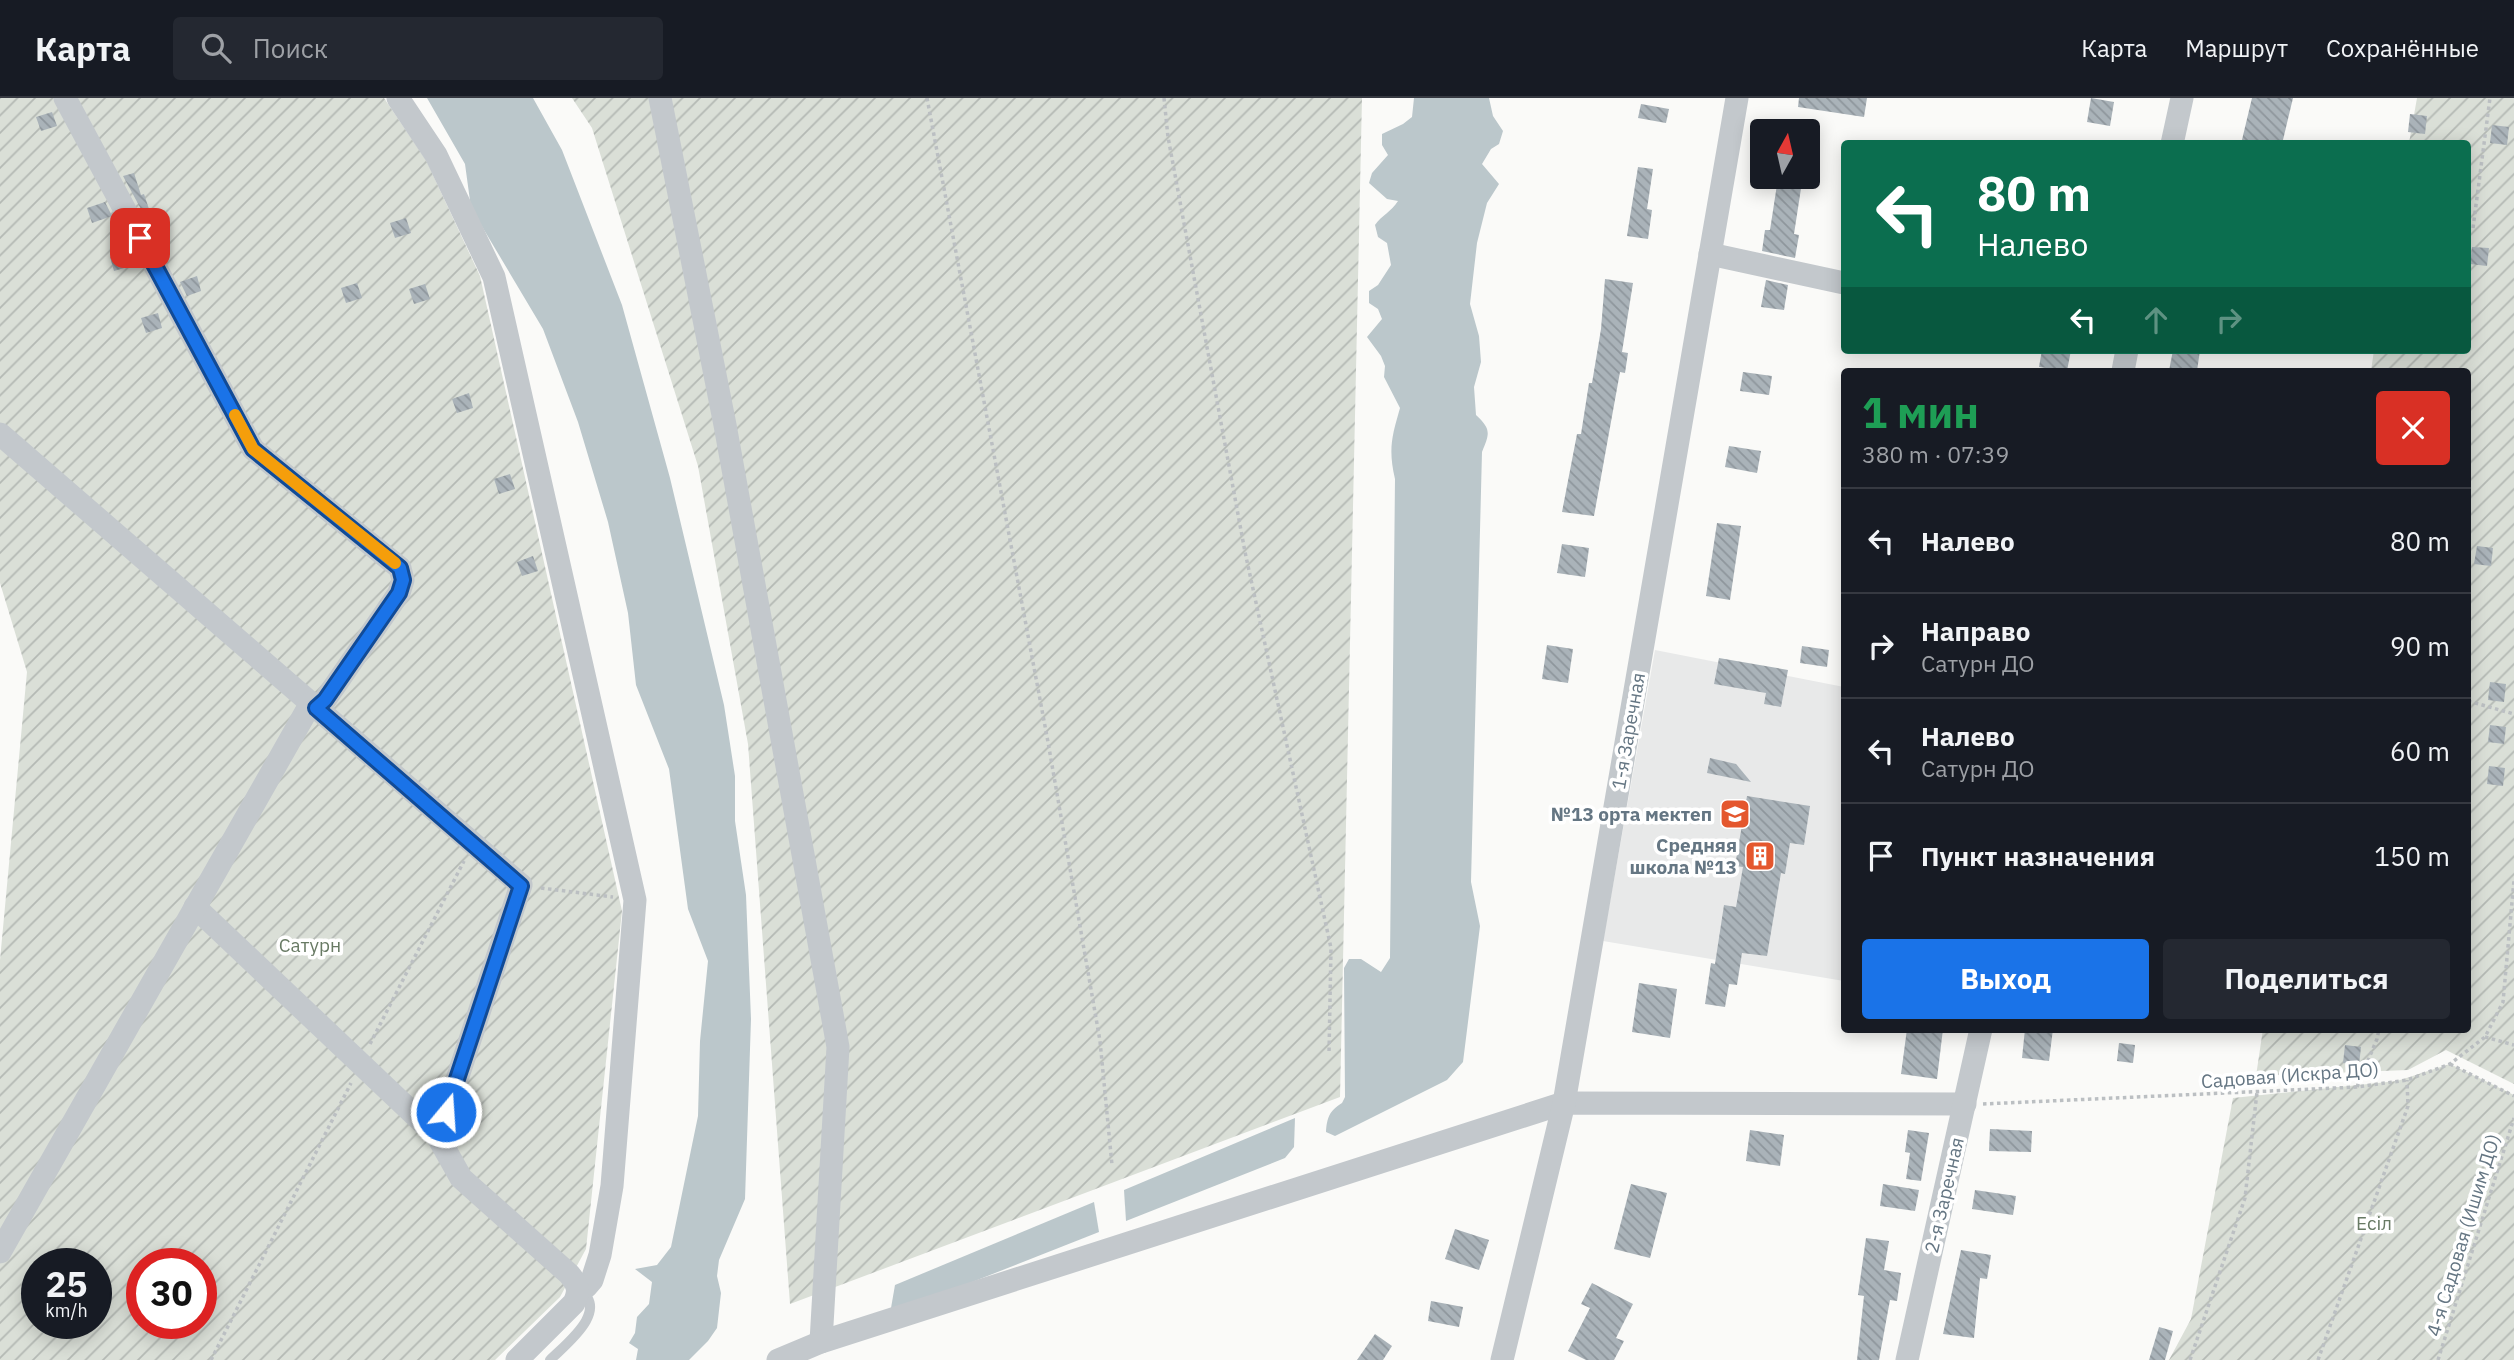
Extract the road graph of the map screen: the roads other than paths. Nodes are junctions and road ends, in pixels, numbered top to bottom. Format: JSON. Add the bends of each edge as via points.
{"nodes":[{"id":1,"x":65,"y":98,"type":"edge"},
{"id":2,"x":398,"y":98,"type":"edge"},
{"id":3,"x":660,"y":98,"type":"edge"},
{"id":4,"x":1737,"y":98,"type":"edge"},
{"id":5,"x":2182,"y":98,"type":"edge"},
{"id":6,"x":2173,"y":140,"type":"edge"},
{"id":7,"x":1710,"y":254,"type":"junction"},
{"id":8,"x":1841,"y":282,"type":"edge"},
{"id":9,"x":0,"y":434,"type":"edge"},
{"id":10,"x":313,"y":705,"type":"junction"},
{"id":11,"x":195,"y":907,"type":"junction"},
{"id":12,"x":1980,"y":1033,"type":"edge"},
{"id":13,"x":1564,"y":1103,"type":"junction"},
{"id":14,"x":1965,"y":1104,"type":"junction"},
{"id":15,"x":438,"y":1137,"type":"junction"},
{"id":16,"x":0,"y":1252,"type":"edge"},
{"id":17,"x":578,"y":1289,"type":"junction"},
{"id":18,"x":821,"y":1342,"type":"junction"},
{"id":19,"x":517,"y":1360,"type":"edge"},
{"id":20,"x":551,"y":1360,"type":"edge"},
{"id":21,"x":778,"y":1360,"type":"edge"},
{"id":22,"x":1502,"y":1360,"type":"edge"},
{"id":23,"x":1907,"y":1360,"type":"edge"}],
"edges":[{"from":1,"to":10,"type":"street","via":[[253,449],[400,568],[399,593],[325,700]]},
{"from":2,"to":17,"type":"street","via":[[436,155],[494,277],[635,900],[612,1186],[592,1280]]},
{"from":3,"to":18,"type":"street","via":[[725,425],[838,1047]]},
{"from":4,"to":7,"type":"street","name":"1-я Заречная"},
{"from":5,"to":6,"type":"street"},
{"from":7,"to":8,"type":"street"},
{"from":7,"to":13,"type":"street","name":"1-я Заречная"},
{"from":9,"to":10,"type":"street"},
{"from":10,"to":11,"type":"street"},
{"from":10,"to":15,"type":"street","via":[[521,886]]},
{"from":11,"to":15,"type":"street"},
{"from":11,"to":16,"type":"street"},
{"from":12,"to":14,"type":"street","name":"2-я Заречная"},
{"from":13,"to":14,"type":"street"},
{"from":13,"to":18,"type":"street"},
{"from":13,"to":22,"type":"street","name":"1-я Заречная"},
{"from":14,"to":23,"type":"street","name":"2-я Заречная"},
{"from":15,"to":17,"type":"street","via":[[461,1178],[569,1274]]},
{"from":17,"to":19,"type":"street","via":[[574,1303]]},
{"from":17,"to":20,"type":"lane","via":[[592,1305],[589,1316]]},
{"from":18,"to":21,"type":"street"}]}
